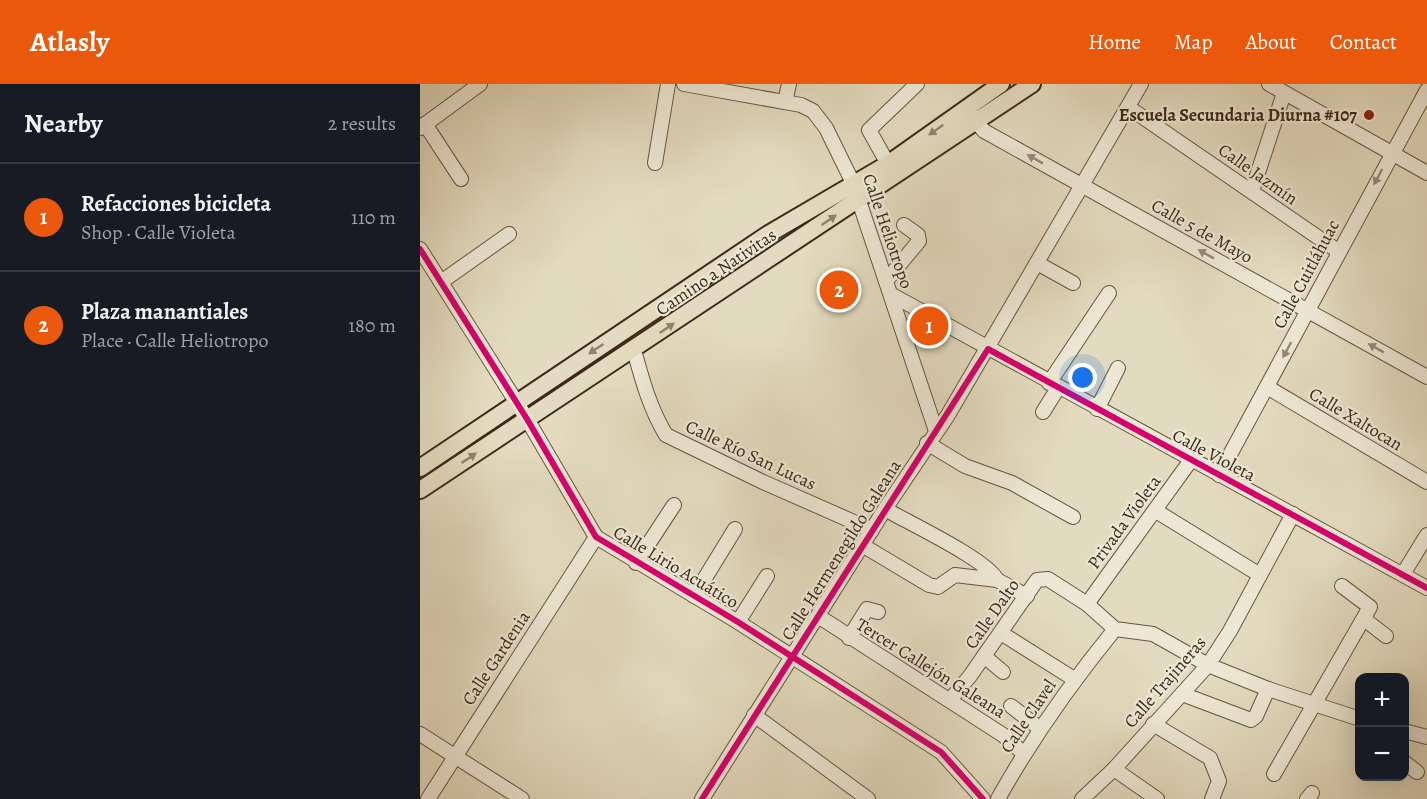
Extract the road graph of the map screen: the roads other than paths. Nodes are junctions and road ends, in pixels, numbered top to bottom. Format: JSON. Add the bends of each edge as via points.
{"nodes":[{"id":1,"x":480,"y":84,"type":"edge"},
{"id":2,"x":668,"y":84,"type":"edge"},
{"id":3,"x":684,"y":84,"type":"edge"},
{"id":4,"x":789,"y":84,"type":"edge"},
{"id":5,"x":917,"y":84,"type":"edge"},
{"id":6,"x":1001,"y":84,"type":"edge"},
{"id":7,"x":1032,"y":84,"type":"edge"},
{"id":8,"x":1141,"y":84,"type":"edge"},
{"id":9,"x":1270,"y":84,"type":"edge"},
{"id":10,"x":1427,"y":90,"type":"edge"},
{"id":11,"x":1284,"y":93,"type":"junction"},
{"id":12,"x":785,"y":102,"type":"junction"},
{"id":13,"x":1128,"y":107,"type":"junction"},
{"id":14,"x":971,"y":115,"type":"junction"},
{"id":15,"x":422,"y":126,"type":"edge"},
{"id":16,"x":1391,"y":153,"type":"junction"},
{"id":17,"x":655,"y":163,"type":"dead end"},
{"id":18,"x":888,"y":164,"type":"junction"},
{"id":19,"x":1427,"y":173,"type":"edge"},
{"id":20,"x":461,"y":179,"type":"dead end"},
{"id":21,"x":853,"y":183,"type":"junction"},
{"id":22,"x":1083,"y":186,"type":"junction"},
{"id":23,"x":1252,"y":191,"type":"junction"},
{"id":24,"x":859,"y":200,"type":"junction"},
{"id":25,"x":904,"y":225,"type":"dead end"},
{"id":26,"x":509,"y":234,"type":"dead end"},
{"id":27,"x":420,"y":249,"type":"edge"},
{"id":28,"x":1338,"y":251,"type":"junction"},
{"id":29,"x":1037,"y":263,"type":"junction"},
{"id":30,"x":886,"y":281,"type":"junction"},
{"id":31,"x":441,"y":282,"type":"junction"},
{"id":32,"x":1073,"y":283,"type":"dead end"},
{"id":33,"x":1109,"y":293,"type":"dead end"},
{"id":34,"x":892,"y":296,"type":"junction"},
{"id":35,"x":1308,"y":310,"type":"junction"},
{"id":36,"x":988,"y":349,"type":"junction"},
{"id":37,"x":634,"y":350,"type":"junction"},
{"id":38,"x":1118,"y":368,"type":"dead end"},
{"id":39,"x":1427,"y":377,"type":"edge"},
{"id":40,"x":1053,"y":386,"type":"junction"},
{"id":41,"x":1267,"y":387,"type":"junction"},
{"id":42,"x":516,"y":403,"type":"junction"},
{"id":43,"x":1097,"y":409,"type":"junction"},
{"id":44,"x":1044,"y":412,"type":"dead end"},
{"id":45,"x":527,"y":419,"type":"junction"},
{"id":46,"x":936,"y":431,"type":"junction"},
{"id":47,"x":927,"y":442,"type":"junction"},
{"id":48,"x":1191,"y":460,"type":"junction"},
{"id":49,"x":420,"y":468,"type":"edge"},
{"id":50,"x":1218,"y":474,"type":"junction"},
{"id":51,"x":1427,"y":482,"type":"edge"},
{"id":52,"x":420,"y":490,"type":"edge"},
{"id":53,"x":674,"y":505,"type":"dead end"},
{"id":54,"x":885,"y":509,"type":"junction"},
{"id":55,"x":1156,"y":511,"type":"junction"},
{"id":56,"x":1293,"y":514,"type":"junction"},
{"id":57,"x":1073,"y":517,"type":"dead end"},
{"id":58,"x":735,"y":530,"type":"dead end"},
{"id":59,"x":872,"y":530,"type":"junction"},
{"id":60,"x":1427,"y":535,"type":"edge"},
{"id":61,"x":596,"y":537,"type":"junction"},
{"id":62,"x":862,"y":545,"type":"junction"},
{"id":63,"x":636,"y":563,"type":"junction"},
{"id":64,"x":1402,"y":574,"type":"junction"},
{"id":65,"x":1260,"y":575,"type":"junction"},
{"id":66,"x":767,"y":576,"type":"dead end"},
{"id":67,"x":997,"y":580,"type":"junction"},
{"id":68,"x":1342,"y":586,"type":"dead end"},
{"id":69,"x":1427,"y":588,"type":"edge"},
{"id":70,"x":694,"y":596,"type":"junction"},
{"id":71,"x":1027,"y":596,"type":"junction"},
{"id":72,"x":1087,"y":604,"type":"junction"},
{"id":73,"x":878,"y":612,"type":"dead end"},
{"id":74,"x":1367,"y":613,"type":"junction"},
{"id":75,"x":818,"y":615,"type":"junction"},
{"id":76,"x":738,"y":622,"type":"junction"},
{"id":77,"x":1115,"y":629,"type":"junction"},
{"id":78,"x":1001,"y":633,"type":"junction"},
{"id":79,"x":1386,"y":636,"type":"dead end"},
{"id":80,"x":849,"y":638,"type":"junction"},
{"id":81,"x":792,"y":656,"type":"junction"},
{"id":82,"x":984,"y":656,"type":"junction"},
{"id":83,"x":1208,"y":665,"type":"junction"},
{"id":84,"x":1003,"y":672,"type":"dead end"},
{"id":85,"x":1074,"y":679,"type":"junction"},
{"id":86,"x":1268,"y":690,"type":"junction"},
{"id":87,"x":1182,"y":694,"type":"junction"},
{"id":88,"x":950,"y":700,"type":"junction"},
{"id":89,"x":1313,"y":703,"type":"junction"},
{"id":90,"x":1011,"y":706,"type":"dead end"},
{"id":91,"x":754,"y":715,"type":"junction"},
{"id":92,"x":1355,"y":717,"type":"edge"},
{"id":93,"x":1153,"y":724,"type":"junction"},
{"id":94,"x":1039,"y":728,"type":"junction"},
{"id":95,"x":1409,"y":732,"type":"edge"},
{"id":96,"x":420,"y":734,"type":"edge"},
{"id":97,"x":1427,"y":737,"type":"edge"},
{"id":98,"x":1023,"y":753,"type":"junction"},
{"id":99,"x":454,"y":756,"type":"junction"},
{"id":100,"x":1409,"y":766,"type":"edge"},
{"id":101,"x":1114,"y":769,"type":"junction"},
{"id":102,"x":1417,"y":772,"type":"dead end"},
{"id":103,"x":1274,"y":774,"type":"dead end"},
{"id":104,"x":428,"y":799,"type":"edge"},
{"id":105,"x":522,"y":799,"type":"edge"},
{"id":106,"x":702,"y":799,"type":"edge"},
{"id":107,"x":868,"y":799,"type":"edge"},
{"id":108,"x":983,"y":799,"type":"edge"},
{"id":109,"x":998,"y":799,"type":"edge"},
{"id":110,"x":1082,"y":799,"type":"edge"},
{"id":111,"x":1157,"y":799,"type":"edge"},
{"id":112,"x":1212,"y":799,"type":"edge"}],
"edges":[{"from":1,"to":15,"type":"street"},
{"from":2,"to":17,"type":"street"},
{"from":3,"to":12,"type":"street","name":"Calle Heliotropo"},
{"from":4,"to":12,"type":"street"},
{"from":5,"to":18,"type":"street","via":[[869,130]]},
{"from":6,"to":14,"type":"main road","name":"Camino a Nativitas"},
{"from":7,"to":14,"type":"main road","name":"Camino a Nativitas"},
{"from":8,"to":13,"type":"street","name":"Calle Hermenegildo Galeana"},
{"from":9,"to":11,"type":"street"},
{"from":10,"to":16,"type":"street","name":"Calle Cuitláhuac"},
{"from":11,"to":16,"type":"street"},
{"from":11,"to":23,"type":"street"},
{"from":12,"to":21,"type":"street","name":"Calle Heliotropo","via":[[813,111],[826,128]]},
{"from":13,"to":22,"type":"street","name":"Calle Hermenegildo Galeana"},
{"from":13,"to":23,"type":"street","name":"Calle Jazmín"},
{"from":14,"to":18,"type":"main road","name":"Camino a Nativitas","one_way":true},
{"from":22,"to":14,"type":"street","name":"Calle 5 de Mayo","one_way":true,"via":[[984,131]]},
{"from":14,"to":24,"type":"main road","name":"Camino a Nativitas"},
{"from":15,"to":20,"type":"street"},
{"from":16,"to":19,"type":"street"},
{"from":16,"to":28,"type":"street","name":"Calle Cuitláhuac","one_way":true},
{"from":18,"to":21,"type":"main road","name":"Camino a Nativitas"},
{"from":21,"to":24,"type":"street","name":"Calle Heliotropo"},
{"from":21,"to":42,"type":"main road","name":"Camino a Nativitas","one_way":true},
{"from":22,"to":29,"type":"street","name":"Calle Hermenegildo Galeana"},
{"from":35,"to":22,"type":"street","name":"Calle 5 de Mayo","one_way":true},
{"from":23,"to":28,"type":"street","name":"Calle Jazmín"},
{"from":24,"to":30,"type":"street","name":"Calle Heliotropo"},
{"from":37,"to":24,"type":"main road","name":"Camino a Nativitas","one_way":true},
{"from":25,"to":30,"type":"street","via":[[918,235],[919,241]]},
{"from":26,"to":31,"type":"street"},
{"from":27,"to":31,"type":"street","name":"Calle Lirio Acuático"},
{"from":28,"to":35,"type":"street","name":"Calle Cuitláhuac"},
{"from":29,"to":32,"type":"street"},
{"from":29,"to":36,"type":"street","name":"Calle Hermenegildo Galeana"},
{"from":30,"to":34,"type":"street","name":"Calle Heliotropo"},
{"from":31,"to":42,"type":"street","name":"Calle Lirio Acuático"},
{"from":33,"to":40,"type":"street"},
{"from":34,"to":36,"type":"street","name":"Calle Violeta"},
{"from":34,"to":46,"type":"street","name":"Calle Heliotropo"},
{"from":39,"to":35,"type":"street","name":"Calle 5 de Mayo","one_way":true},
{"from":35,"to":41,"type":"street","name":"Calle Cuitláhuac","one_way":true},
{"from":36,"to":40,"type":"street","name":"Calle Violeta"},
{"from":36,"to":46,"type":"street","name":"Calle Hermenegildo Galeana"},
{"from":37,"to":45,"type":"main road","name":"Camino a Nativitas"},
{"from":37,"to":59,"type":"street","name":"Calle Río San Lucas","via":[[666,435]]},
{"from":38,"to":43,"type":"street"},
{"from":40,"to":43,"type":"street","name":"Calle Violeta"},
{"from":40,"to":44,"type":"street"},
{"from":41,"to":50,"type":"street","name":"Calle Cuitláhuac"},
{"from":41,"to":51,"type":"street","name":"Calle Xaltocan"},
{"from":42,"to":45,"type":"street","name":"Calle Lirio Acuático"},
{"from":42,"to":49,"type":"main road","name":"Camino a Nativitas"},
{"from":43,"to":48,"type":"street","name":"Calle Violeta"},
{"from":52,"to":45,"type":"main road","name":"Camino a Nativitas","one_way":true},
{"from":45,"to":61,"type":"street","name":"Calle Lirio Acuático"},
{"from":46,"to":47,"type":"street","name":"Calle Hermenegildo Galeana"},
{"from":47,"to":54,"type":"street","name":"Calle Hermenegildo Galeana"},
{"from":47,"to":57,"type":"street","via":[[965,466],[1012,483]]},
{"from":48,"to":50,"type":"street","name":"Calle Violeta"},
{"from":48,"to":55,"type":"street","name":"Privada Violeta"},
{"from":50,"to":56,"type":"street","name":"Calle Violeta"},
{"from":53,"to":63,"type":"street"},
{"from":54,"to":59,"type":"street","name":"Calle Hermenegildo Galeana"},
{"from":54,"to":67,"type":"street","via":[[986,567]]},
{"from":55,"to":65,"type":"street"},
{"from":55,"to":72,"type":"street","name":"Privada Violeta"},
{"from":56,"to":64,"type":"street","name":"Calle Violeta"},
{"from":56,"to":65,"type":"street","name":"Calle Trajineras"},
{"from":58,"to":70,"type":"street"},
{"from":59,"to":62,"type":"street","name":"Calle Hermenegildo Galeana"},
{"from":60,"to":64,"type":"street"},
{"from":61,"to":63,"type":"street","name":"Calle Lirio Acuático"},
{"from":61,"to":99,"type":"street","name":"Calle Gardenia"},
{"from":62,"to":67,"type":"street","via":[[929,585],[938,587],[955,575]]},
{"from":62,"to":75,"type":"street","name":"Calle Hermenegildo Galeana"},
{"from":63,"to":70,"type":"street","name":"Calle Lirio Acuático"},
{"from":64,"to":69,"type":"street","name":"Calle Violeta"},
{"from":65,"to":83,"type":"street","name":"Calle Trajineras"},
{"from":66,"to":76,"type":"street"},
{"from":67,"to":71,"type":"street"},
{"from":68,"to":74,"type":"street"},
{"from":70,"to":76,"type":"street","name":"Calle Lirio Acuático"},
{"from":71,"to":72,"type":"street","name":"Calle Dalto","via":[[1042,578]]},
{"from":71,"to":78,"type":"street","name":"Calle Dalto"},
{"from":72,"to":77,"type":"street"},
{"from":73,"to":80,"type":"street","via":[[867,609]]},
{"from":74,"to":79,"type":"street"},
{"from":74,"to":89,"type":"street"},
{"from":75,"to":80,"type":"street","name":"Tercer Callejón Galeana"},
{"from":75,"to":81,"type":"street","name":"Calle Hermenegildo Galeana"},
{"from":76,"to":81,"type":"street","name":"Calle Lirio Acuático"},
{"from":77,"to":83,"type":"street","via":[[1153,634]]},
{"from":77,"to":85,"type":"street","name":"Calle Clavel"},
{"from":78,"to":82,"type":"street","name":"Calle Dalto"},
{"from":78,"to":85,"type":"street"},
{"from":80,"to":88,"type":"street","name":"Tercer Callejón Galeana"},
{"from":81,"to":91,"type":"street","name":"Calle Hermenegildo Galeana"},
{"from":81,"to":108,"type":"street","name":"Calle Lirio Acuático","via":[[941,752]]},
{"from":82,"to":84,"type":"street"},
{"from":82,"to":88,"type":"street","name":"Calle Dalto"},
{"from":83,"to":86,"type":"street"},
{"from":83,"to":87,"type":"street","name":"Calle Trajineras"},
{"from":85,"to":94,"type":"street","name":"Calle Clavel"},
{"from":86,"to":87,"type":"street","via":[[1251,720]]},
{"from":86,"to":89,"type":"street"},
{"from":87,"to":93,"type":"street","name":"Calle Trajineras"},
{"from":88,"to":98,"type":"street","name":"Tercer Callejón Galeana"},
{"from":89,"to":92,"type":"street"},
{"from":89,"to":103,"type":"street"},
{"from":90,"to":94,"type":"street"},
{"from":91,"to":106,"type":"street","name":"Calle Hermenegildo Galeana"},
{"from":91,"to":107,"type":"street"},
{"from":93,"to":101,"type":"street","name":"Calle Trajineras"},
{"from":93,"to":112,"type":"street","via":[[1210,758],[1219,781]]},
{"from":94,"to":98,"type":"street","name":"Calle Clavel"},
{"from":95,"to":97,"type":"street"},
{"from":96,"to":99,"type":"street"},
{"from":98,"to":109,"type":"street","name":"Calle Clavel"},
{"from":99,"to":104,"type":"street","name":"Calle Gardenia"},
{"from":99,"to":105,"type":"street"},
{"from":100,"to":102,"type":"street"},
{"from":101,"to":110,"type":"street","name":"Calle Trajineras"},
{"from":101,"to":111,"type":"street"}]}
